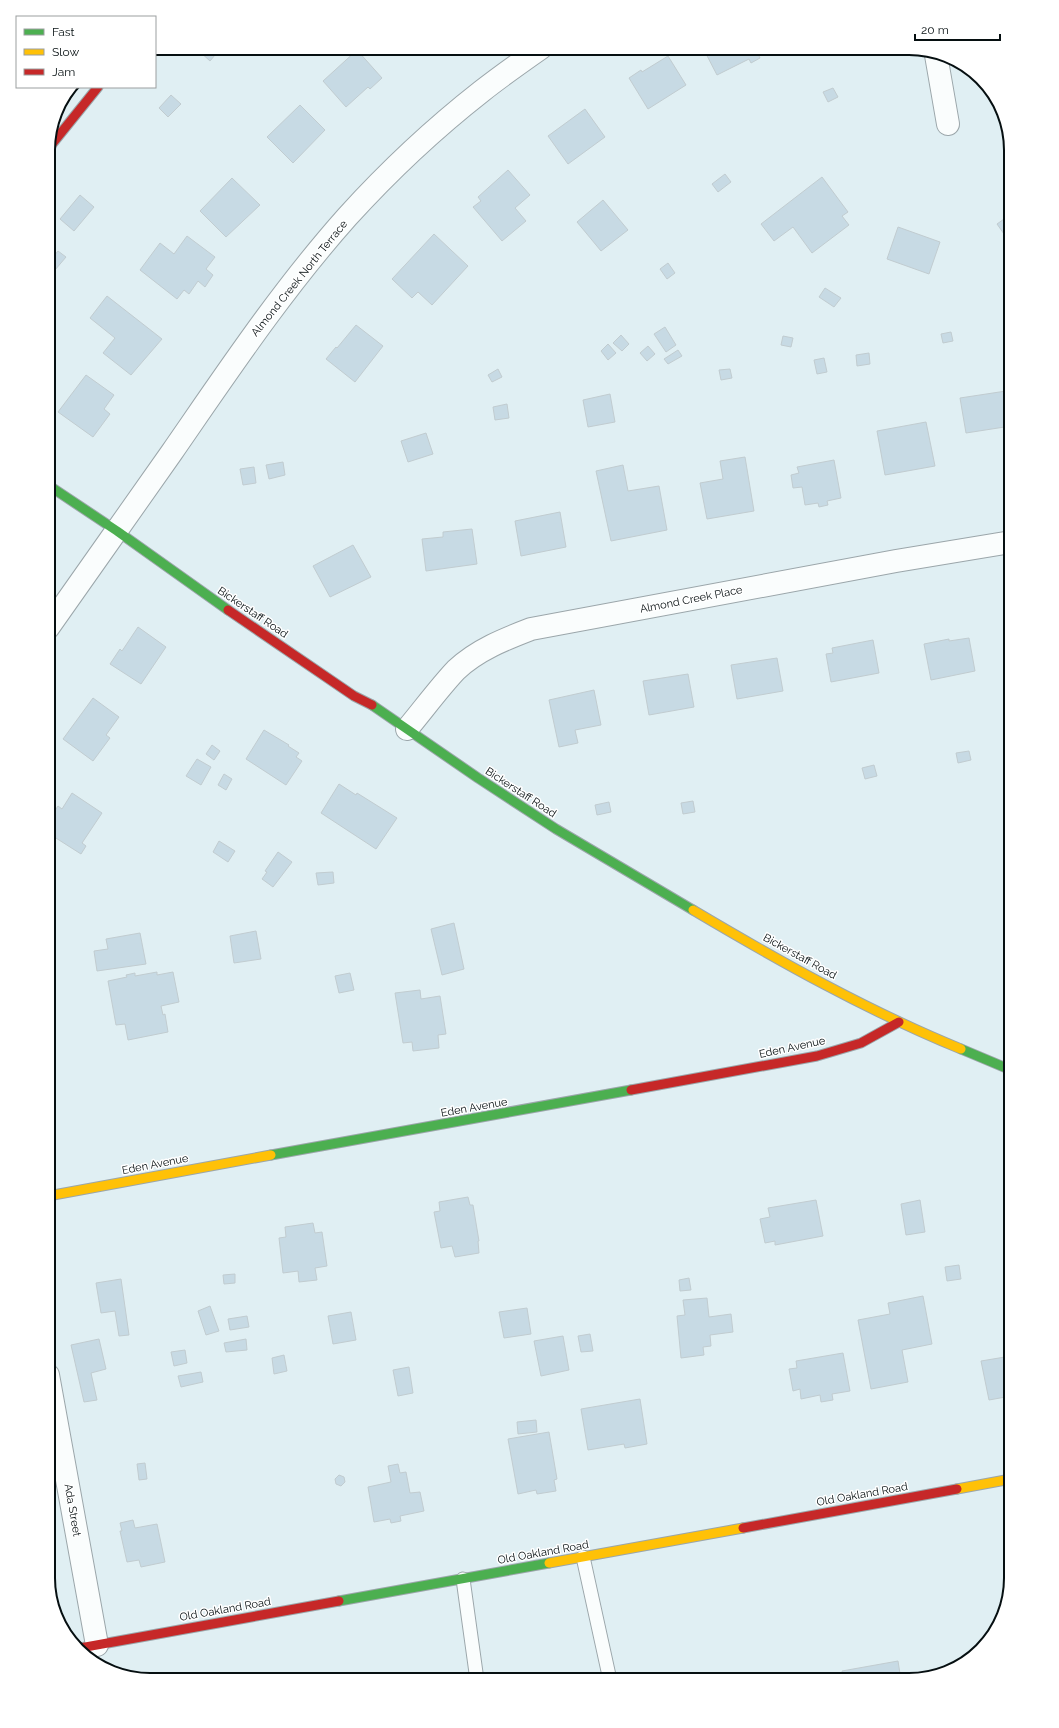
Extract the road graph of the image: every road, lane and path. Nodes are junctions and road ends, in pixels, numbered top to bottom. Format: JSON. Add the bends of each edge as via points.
{"nodes":[{"id":1,"x":531,"y":55,"type":"edge"},
{"id":2,"x":937,"y":59,"type":"edge"},
{"id":3,"x":97,"y":88,"type":"edge"},
{"id":4,"x":948,"y":124,"type":"dead end"},
{"id":5,"x":56,"y":139,"type":"edge"},
{"id":6,"x":55,"y":490,"type":"edge"},
{"id":7,"x":117,"y":531,"type":"junction"},
{"id":8,"x":1004,"y":543,"type":"edge"},
{"id":9,"x":55,"y":618,"type":"edge"},
{"id":10,"x":407,"y":729,"type":"junction"},
{"id":11,"x":899,"y":1022,"type":"junction"},
{"id":12,"x":1004,"y":1067,"type":"edge"},
{"id":13,"x":55,"y":1195,"type":"edge"},
{"id":14,"x":55,"y":1422,"type":"edge"},
{"id":15,"x":1004,"y":1481,"type":"edge"},
{"id":16,"x":583,"y":1557,"type":"junction"},
{"id":17,"x":463,"y":1579,"type":"junction"},
{"id":18,"x":89,"y":1646,"type":"edge"},
{"id":19,"x":476,"y":1673,"type":"edge"},
{"id":20,"x":608,"y":1673,"type":"edge"}],
"edges":[{"from":1,"to":7,"type":"street","name":"Almond Creek North Terrace","via":[[450,117],[348,216],[254,334]]},
{"from":2,"to":4,"type":"street"},
{"from":3,"to":5,"type":"street"},
{"from":6,"to":7,"type":"street","name":"Bickerstaff Road"},
{"from":7,"to":9,"type":"street","name":"Almond Creek North Terrace"},
{"from":7,"to":10,"type":"street","name":"Bickerstaff Road","via":[[354,696],[376,707]]},
{"from":8,"to":10,"type":"street","name":"Almond Creek Place","via":[[888,562],[531,629],[497,642],[470,659],[457,670]]},
{"from":10,"to":11,"type":"street","name":"Bickerstaff Road","via":[[562,833],[729,931]]},
{"from":11,"to":12,"type":"street","name":"Bickerstaff Road"},
{"from":11,"to":13,"type":"street","name":"Eden Avenue","via":[[861,1043],[816,1056]]},
{"from":14,"to":18,"type":"street","name":"Ada Street"},
{"from":15,"to":16,"type":"street","name":"Old Oakland Road"},
{"from":16,"to":17,"type":"street","name":"Old Oakland Road"},
{"from":16,"to":20,"type":"lane"},
{"from":17,"to":18,"type":"street","name":"Old Oakland Road"},
{"from":17,"to":19,"type":"lane"}]}
